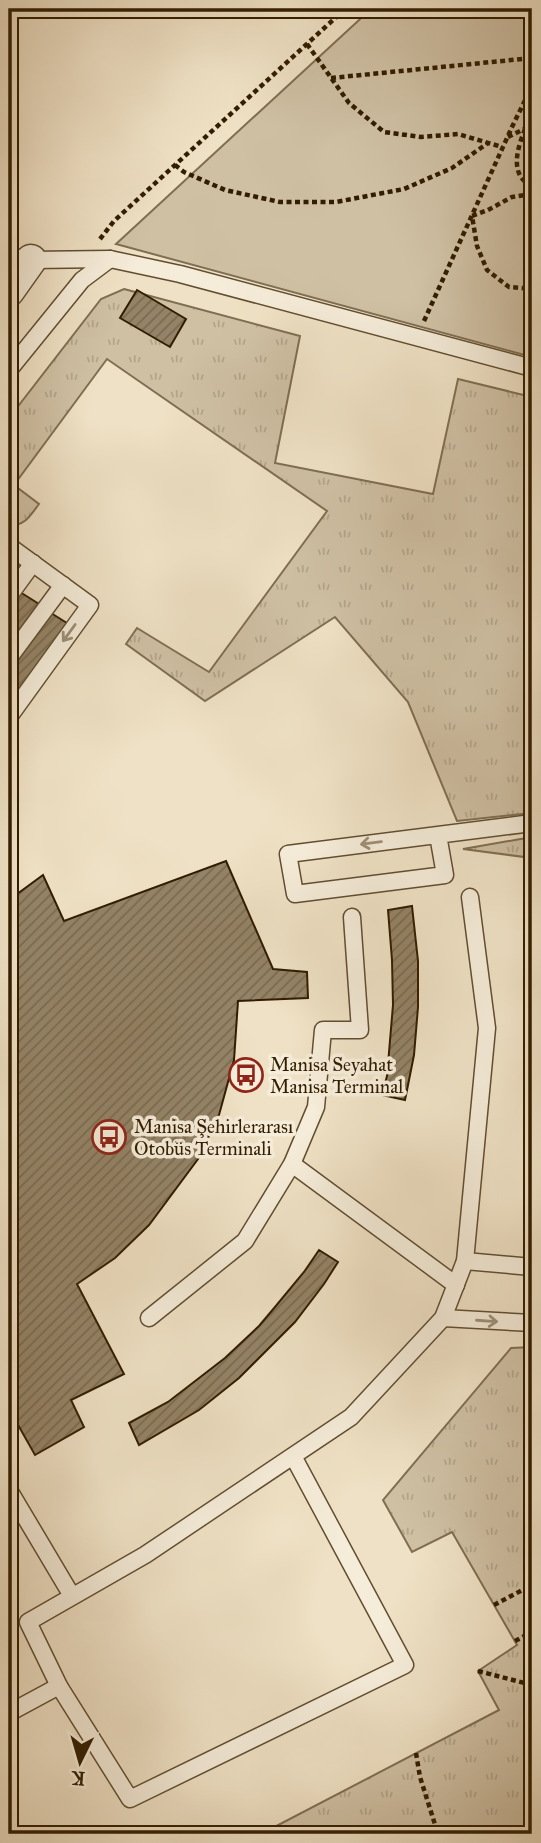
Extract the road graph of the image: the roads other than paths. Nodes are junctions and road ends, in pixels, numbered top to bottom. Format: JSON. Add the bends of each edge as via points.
{"nodes":[{"id":1,"x":20,"y":258,"type":"edge"},
{"id":2,"x":110,"y":259,"type":"junction"},
{"id":3,"x":9,"y":291,"type":"edge"},
{"id":4,"x":532,"y":368,"type":"edge"},
{"id":5,"x":9,"y":370,"type":"edge"},
{"id":6,"x":9,"y":546,"type":"edge"},
{"id":7,"x":33,"y":563,"type":"junction"},
{"id":8,"x":64,"y":585,"type":"junction"},
{"id":9,"x":9,"y":596,"type":"edge"},
{"id":10,"x":9,"y":658,"type":"edge"},
{"id":11,"x":9,"y":717,"type":"edge"},
{"id":12,"x":532,"y":823,"type":"edge"},
{"id":13,"x":438,"y":835,"type":"junction"},
{"id":14,"x":470,"y":897,"type":"dead end"},
{"id":15,"x":352,"y":917,"type":"dead end"},
{"id":16,"x":292,"y":1164,"type":"junction"},
{"id":17,"x":466,"y":1261,"type":"junction"},
{"id":18,"x":532,"y":1266,"type":"edge"},
{"id":19,"x":456,"y":1285,"type":"junction"},
{"id":20,"x":149,"y":1318,"type":"dead end"},
{"id":21,"x":443,"y":1318,"type":"junction"},
{"id":22,"x":532,"y":1323,"type":"edge"},
{"id":23,"x":293,"y":1456,"type":"junction"},
{"id":24,"x":9,"y":1490,"type":"edge"},
{"id":25,"x":72,"y":1596,"type":"junction"},
{"id":26,"x":59,"y":1686,"type":"junction"},
{"id":27,"x":9,"y":1713,"type":"edge"}],
"edges":[{"from":1,"to":2,"type":"lane"},
{"from":1,"to":3,"type":"street"},
{"from":2,"to":4,"type":"lane"},
{"from":2,"to":5,"type":"lane","via":[[82,280]]},
{"from":6,"to":7,"type":"lane"},
{"from":7,"to":8,"type":"lane"},
{"from":7,"to":9,"type":"lane"},
{"from":8,"to":10,"type":"lane"},
{"from":8,"to":11,"type":"lane","one_way":true,"via":[[90,605]]},
{"from":12,"to":13,"type":"lane"},
{"from":13,"to":13,"type":"lane","one_way":true,"via":[[288,854],[295,894],[445,876]]},
{"from":14,"to":17,"type":"lane","via":[[487,1028]]},
{"from":15,"to":16,"type":"lane","via":[[360,1030],[323,1030],[316,1107]]},
{"from":16,"to":19,"type":"lane"},
{"from":16,"to":20,"type":"lane","via":[[245,1241]]},
{"from":17,"to":18,"type":"lane"},
{"from":17,"to":19,"type":"lane"},
{"from":19,"to":21,"type":"lane"},
{"from":21,"to":22,"type":"lane","one_way":true},
{"from":21,"to":23,"type":"lane","via":[[351,1417]]},
{"from":23,"to":25,"type":"lane","via":[[145,1555]]},
{"from":23,"to":26,"type":"lane","via":[[405,1665],[130,1799]]},
{"from":24,"to":25,"type":"lane"},
{"from":25,"to":26,"type":"lane","via":[[28,1622]]},
{"from":26,"to":27,"type":"lane"}]}
